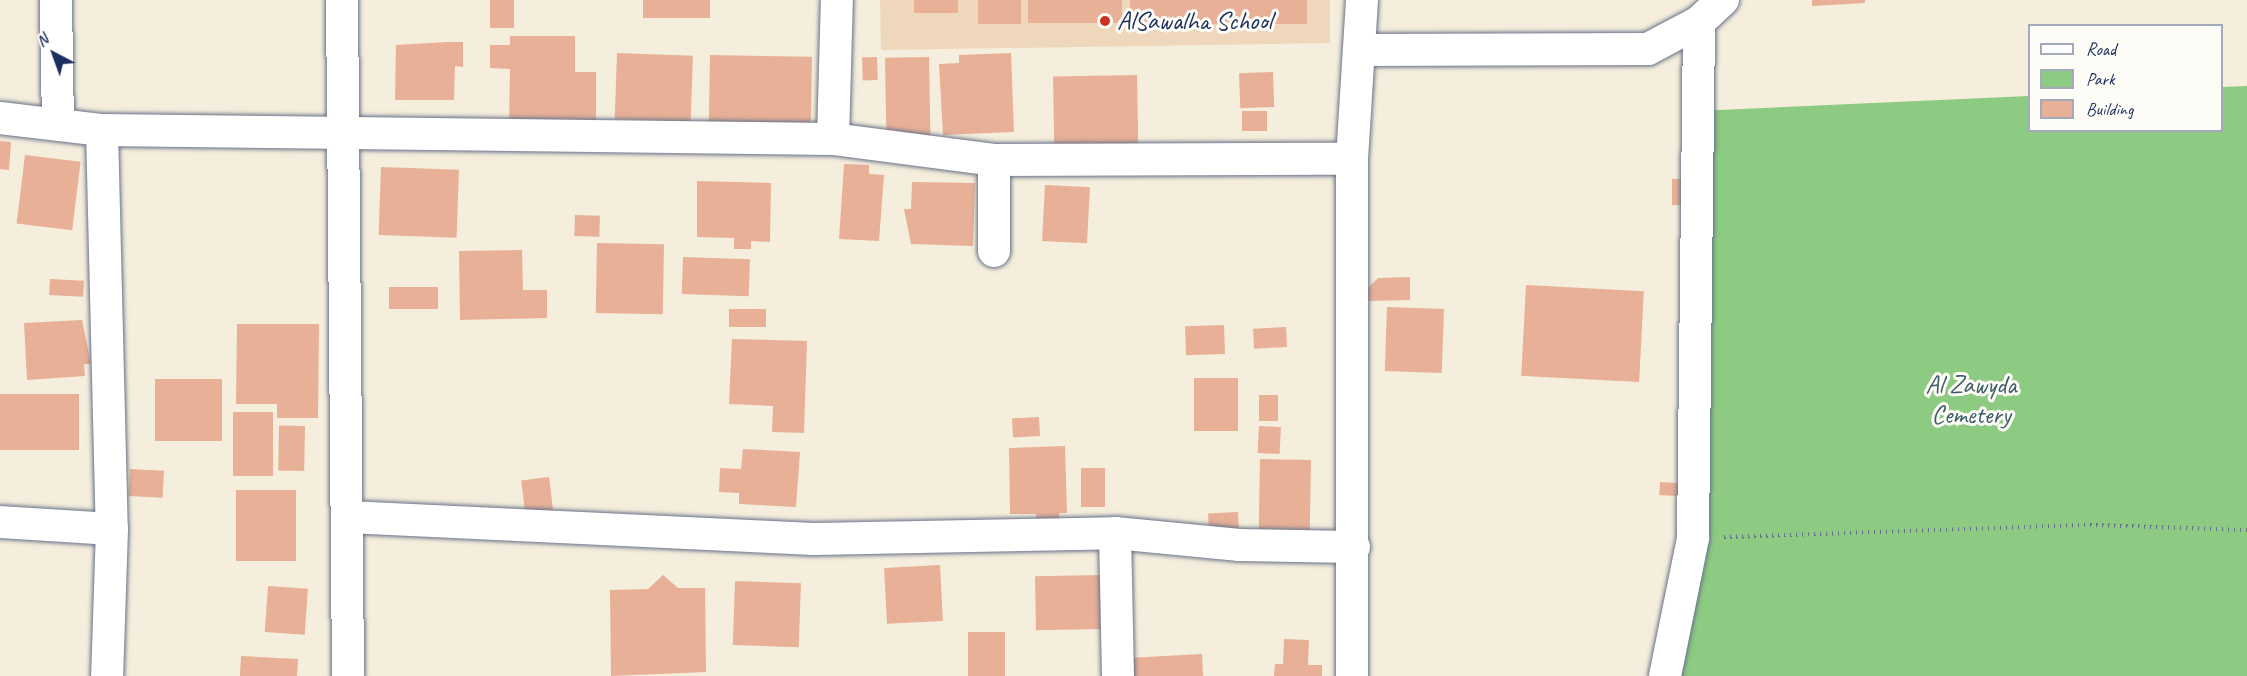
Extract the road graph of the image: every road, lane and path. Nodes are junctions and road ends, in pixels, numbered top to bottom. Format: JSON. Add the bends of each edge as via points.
{"nodes":[{"id":1,"x":56,"y":0,"type":"edge"},
{"id":2,"x":342,"y":0,"type":"edge"},
{"id":3,"x":837,"y":0,"type":"edge"},
{"id":4,"x":1362,"y":0,"type":"edge"},
{"id":5,"x":1723,"y":0,"type":"edge"},
{"id":6,"x":1699,"y":22,"type":"junction"},
{"id":7,"x":1362,"y":50,"type":"junction"},
{"id":8,"x":0,"y":118,"type":"edge"},
{"id":9,"x":58,"y":123,"type":"junction"},
{"id":10,"x":102,"y":130,"type":"junction"},
{"id":11,"x":342,"y":131,"type":"junction"},
{"id":12,"x":832,"y":139,"type":"junction"},
{"id":13,"x":1352,"y":159,"type":"junction"},
{"id":14,"x":994,"y":160,"type":"junction"},
{"id":15,"x":994,"y":251,"type":"dead end"},
{"id":16,"x":348,"y":517,"type":"junction"},
{"id":17,"x":0,"y":522,"type":"edge"},
{"id":18,"x":112,"y":529,"type":"junction"},
{"id":19,"x":2247,"y":530,"type":"edge"},
{"id":20,"x":1115,"y":533,"type":"junction"},
{"id":21,"x":1693,"y":538,"type":"junction"},
{"id":22,"x":1354,"y":547,"type":"junction"},
{"id":23,"x":107,"y":676,"type":"edge"},
{"id":24,"x":348,"y":676,"type":"edge"},
{"id":25,"x":1118,"y":676,"type":"edge"},
{"id":26,"x":1352,"y":676,"type":"edge"},
{"id":27,"x":1665,"y":676,"type":"edge"}],
"edges":[{"from":1,"to":9,"type":"street"},
{"from":2,"to":11,"type":"street"},
{"from":3,"to":12,"type":"street"},
{"from":4,"to":7,"type":"street"},
{"from":5,"to":6,"type":"street"},
{"from":6,"to":7,"type":"street","via":[[1648,49]]},
{"from":6,"to":21,"type":"street"},
{"from":7,"to":13,"type":"street"},
{"from":8,"to":9,"type":"street"},
{"from":9,"to":10,"type":"street"},
{"from":10,"to":11,"type":"street"},
{"from":10,"to":18,"type":"street"},
{"from":11,"to":12,"type":"street"},
{"from":11,"to":16,"type":"street"},
{"from":12,"to":14,"type":"street"},
{"from":13,"to":14,"type":"street"},
{"from":13,"to":22,"type":"street"},
{"from":14,"to":15,"type":"street"},
{"from":16,"to":20,"type":"street","via":[[813,539]]},
{"from":16,"to":24,"type":"street"},
{"from":17,"to":18,"type":"street"},
{"from":18,"to":23,"type":"street"},
{"from":19,"to":21,"type":"path","via":[[2090,525]]},
{"from":20,"to":22,"type":"street","via":[[1239,545]]},
{"from":20,"to":25,"type":"street"},
{"from":21,"to":27,"type":"street"},
{"from":22,"to":26,"type":"street"}]}
